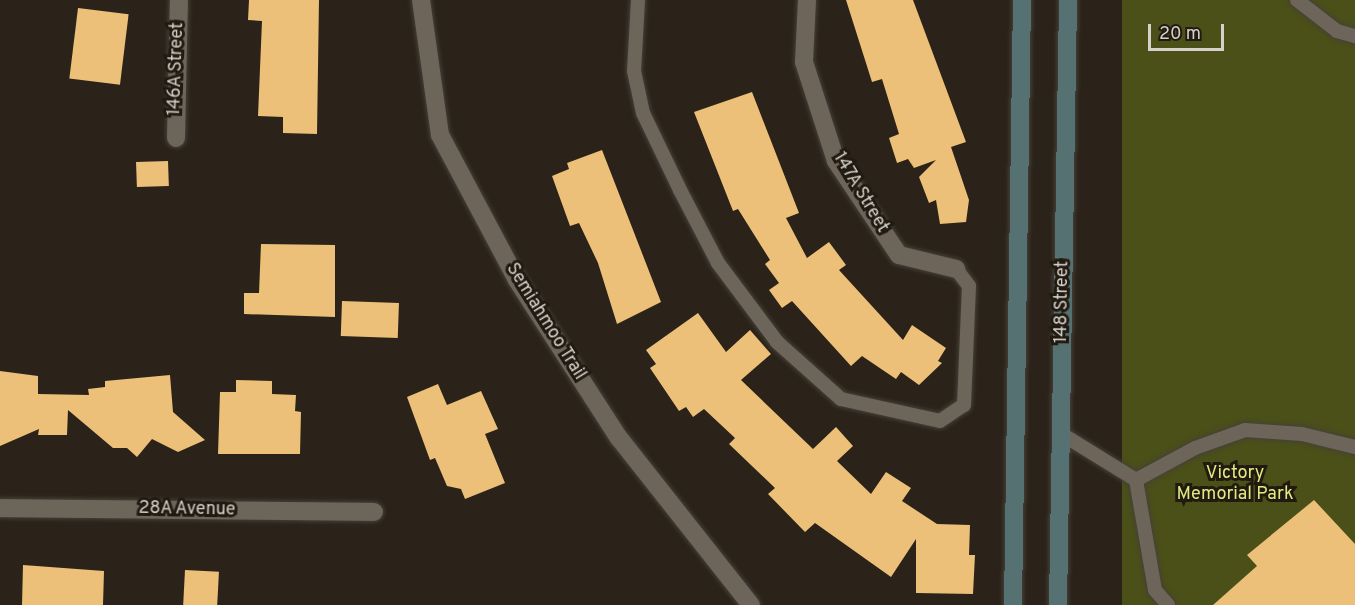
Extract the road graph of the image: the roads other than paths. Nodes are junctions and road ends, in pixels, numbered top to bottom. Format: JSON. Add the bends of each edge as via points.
{"nodes":[{"id":1,"x":179,"y":0,"type":"edge"},
{"id":2,"x":421,"y":0,"type":"edge"},
{"id":3,"x":638,"y":0,"type":"edge"},
{"id":4,"x":807,"y":0,"type":"edge"},
{"id":5,"x":1022,"y":0,"type":"edge"},
{"id":6,"x":1068,"y":0,"type":"edge"},
{"id":7,"x":1297,"y":0,"type":"edge"},
{"id":8,"x":1355,"y":36,"type":"edge"},
{"id":9,"x":176,"y":138,"type":"dead end"},
{"id":10,"x":956,"y":269,"type":"joint"},
{"id":11,"x":1060,"y":433,"type":"junction"},
{"id":12,"x":1355,"y":447,"type":"edge"},
{"id":13,"x":1136,"y":480,"type":"junction"},
{"id":14,"x":0,"y":508,"type":"edge"},
{"id":15,"x":374,"y":512,"type":"dead end"},
{"id":16,"x":751,"y":605,"type":"edge"},
{"id":17,"x":1013,"y":605,"type":"edge"},
{"id":18,"x":1058,"y":605,"type":"edge"},
{"id":19,"x":1168,"y":605,"type":"edge"}],
"edges":[{"from":1,"to":9,"type":"street","name":"146A Street"},
{"from":2,"to":16,"type":"street","name":"Semiahmoo Trail","via":[[440,135],[517,280],[619,438]]},
{"from":3,"to":10,"type":"lane","via":[[634,71],[643,113],[680,190],[718,263],[777,342],[841,399],[940,422],[964,405],[969,285]]},
{"from":4,"to":10,"type":"street","name":"147A Street","via":[[804,62],[836,161],[899,255]]},
{"from":5,"to":17,"type":"main road"},
{"from":6,"to":11,"type":"main road","name":"148 Street"},
{"from":7,"to":8,"type":"lane","via":[[1337,30]]},
{"from":11,"to":13,"type":"lane"},
{"from":11,"to":18,"type":"main road","name":"148 Street"},
{"from":12,"to":13,"type":"lane","via":[[1302,434],[1245,430],[1194,447]]},
{"from":13,"to":19,"type":"lane","via":[[1155,590]]},
{"from":14,"to":15,"type":"street","name":"28A Avenue"}]}
